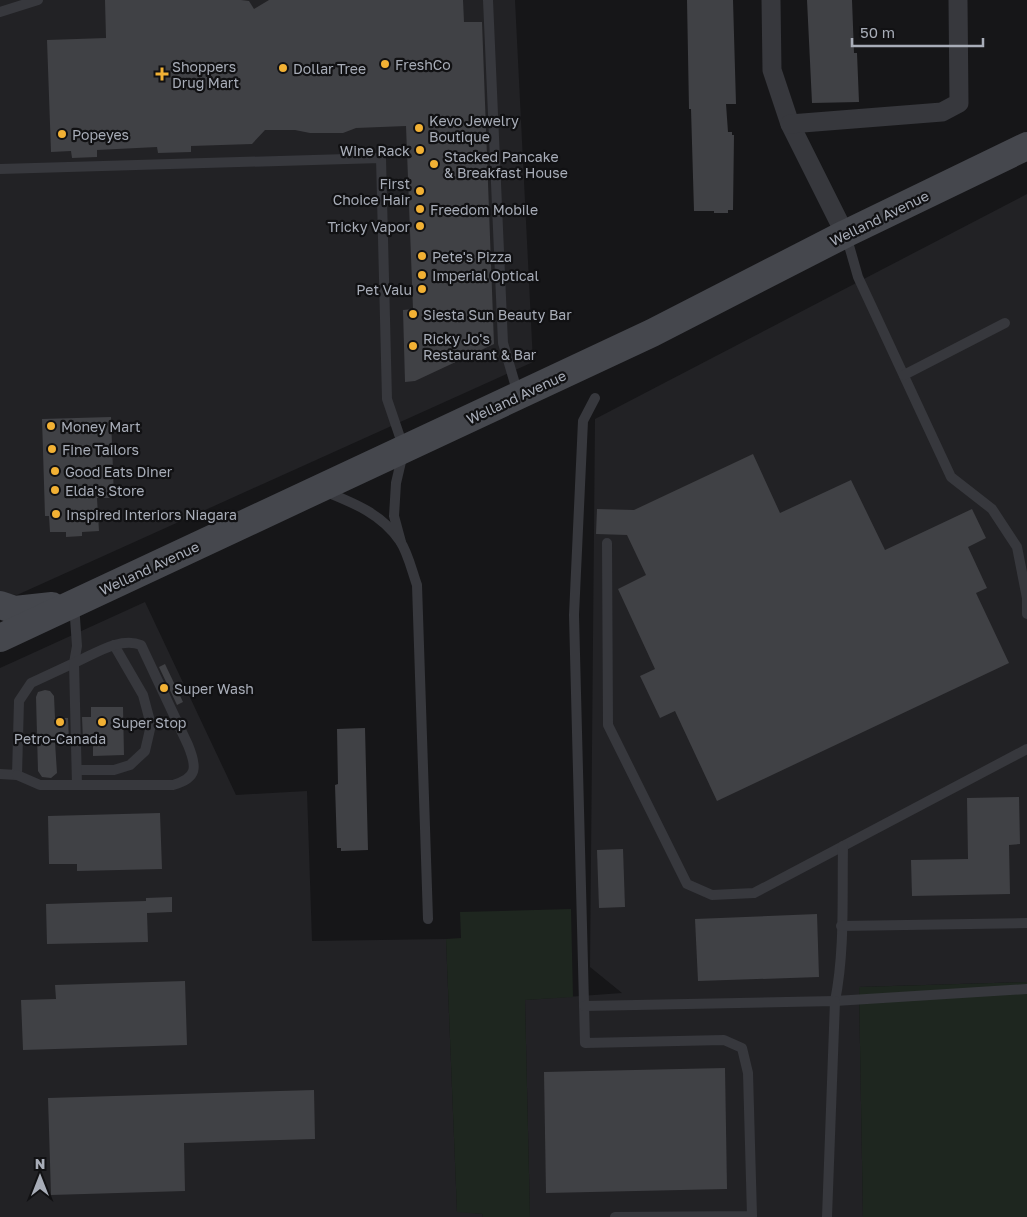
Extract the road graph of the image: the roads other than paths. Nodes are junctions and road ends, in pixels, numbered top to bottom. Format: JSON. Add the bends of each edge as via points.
{"nodes":[{"id":1,"x":38,"y":0,"type":"edge"},
{"id":2,"x":488,"y":0,"type":"edge"},
{"id":3,"x":771,"y":0,"type":"edge"},
{"id":4,"x":958,"y":0,"type":"edge"},
{"id":5,"x":0,"y":12,"type":"edge"},
{"id":6,"x":790,"y":124,"type":"junction"},
{"id":7,"x":1027,"y":146,"type":"edge"},
{"id":8,"x":0,"y":169,"type":"edge"},
{"id":9,"x":845,"y":234,"type":"junction"},
{"id":10,"x":1005,"y":322,"type":"dead end"},
{"id":11,"x":904,"y":375,"type":"junction"},
{"id":12,"x":518,"y":395,"type":"junction"},
{"id":13,"x":595,"y":398,"type":"dead end"},
{"id":14,"x":404,"y":449,"type":"junction"},
{"id":15,"x":319,"y":488,"type":"junction"},
{"id":16,"x":401,"y":542,"type":"junction"},
{"id":17,"x":607,"y":543,"type":"dead end"},
{"id":18,"x":74,"y":603,"type":"junction"},
{"id":19,"x":0,"y":606,"type":"edge"},
{"id":20,"x":1027,"y":614,"type":"edge"},
{"id":21,"x":0,"y":638,"type":"edge"},
{"id":22,"x":114,"y":645,"type":"junction"},
{"id":23,"x":74,"y":663,"type":"junction"},
{"id":24,"x":1027,"y":749,"type":"edge"},
{"id":25,"x":77,"y":770,"type":"junction"},
{"id":26,"x":0,"y":774,"type":"edge"},
{"id":27,"x":17,"y":775,"type":"junction"},
{"id":28,"x":77,"y":785,"type":"junction"},
{"id":29,"x":843,"y":846,"type":"junction"},
{"id":30,"x":428,"y":919,"type":"dead end"},
{"id":31,"x":1027,"y":923,"type":"edge"},
{"id":32,"x":842,"y":926,"type":"junction"},
{"id":33,"x":1027,"y":989,"type":"edge"},
{"id":34,"x":835,"y":1001,"type":"junction"},
{"id":35,"x":584,"y":1006,"type":"junction"},
{"id":36,"x":615,"y":1217,"type":"edge"},
{"id":37,"x":752,"y":1217,"type":"edge"},
{"id":38,"x":827,"y":1217,"type":"edge"}],
"edges":[{"from":1,"to":5,"type":"lane"},
{"from":2,"to":12,"type":"lane","via":[[503,343]]},
{"from":3,"to":6,"type":"street","via":[[772,70]]},
{"from":4,"to":6,"type":"street","via":[[959,103],[942,112]]},
{"from":6,"to":9,"type":"street"},
{"from":7,"to":9,"type":"street","name":"Welland Avenue"},
{"from":8,"to":14,"type":"lane","via":[[381,158],[387,399]]},
{"from":9,"to":11,"type":"lane","via":[[858,278]]},
{"from":9,"to":12,"type":"street","name":"Welland Avenue","via":[[652,333]]},
{"from":10,"to":11,"type":"lane"},
{"from":11,"to":20,"type":"lane","via":[[951,477],[992,509],[1017,547]]},
{"from":12,"to":14,"type":"street","name":"Welland Avenue"},
{"from":13,"to":35,"type":"lane","via":[[583,421],[574,615]]},
{"from":14,"to":15,"type":"street","name":"Welland Avenue"},
{"from":14,"to":16,"type":"lane","via":[[396,483],[394,516]]},
{"from":15,"to":16,"type":"lane","via":[[380,519]]},
{"from":15,"to":18,"type":"street","name":"Welland Avenue"},
{"from":16,"to":30,"type":"lane","via":[[417,584]]},
{"from":17,"to":29,"type":"lane","via":[[608,725],[687,884],[712,895],[754,893]]},
{"from":18,"to":19,"type":"street","via":[[15,610]]},
{"from":18,"to":21,"type":"street","name":"Welland Avenue"},
{"from":18,"to":23,"type":"lane","via":[[77,646]]},
{"from":22,"to":23,"type":"lane"},
{"from":22,"to":25,"type":"lane","via":[[143,696],[151,725],[145,751],[130,765],[114,770]]},
{"from":22,"to":28,"type":"lane","via":[[132,641],[140,645],[194,760],[193,774],[185,782],[173,785]]},
{"from":23,"to":25,"type":"lane"},
{"from":23,"to":27,"type":"lane","via":[[32,683],[19,701]]},
{"from":24,"to":29,"type":"lane"},
{"from":25,"to":28,"type":"lane"},
{"from":26,"to":27,"type":"lane"},
{"from":27,"to":28,"type":"lane","via":[[40,785]]},
{"from":29,"to":32,"type":"lane"},
{"from":31,"to":32,"type":"lane"},
{"from":32,"to":34,"type":"lane"},
{"from":33,"to":34,"type":"lane"},
{"from":34,"to":35,"type":"lane"},
{"from":34,"to":38,"type":"lane"},
{"from":35,"to":37,"type":"lane","via":[[585,1043],[724,1040],[742,1048],[748,1073]]},
{"from":36,"to":37,"type":"lane"}]}
